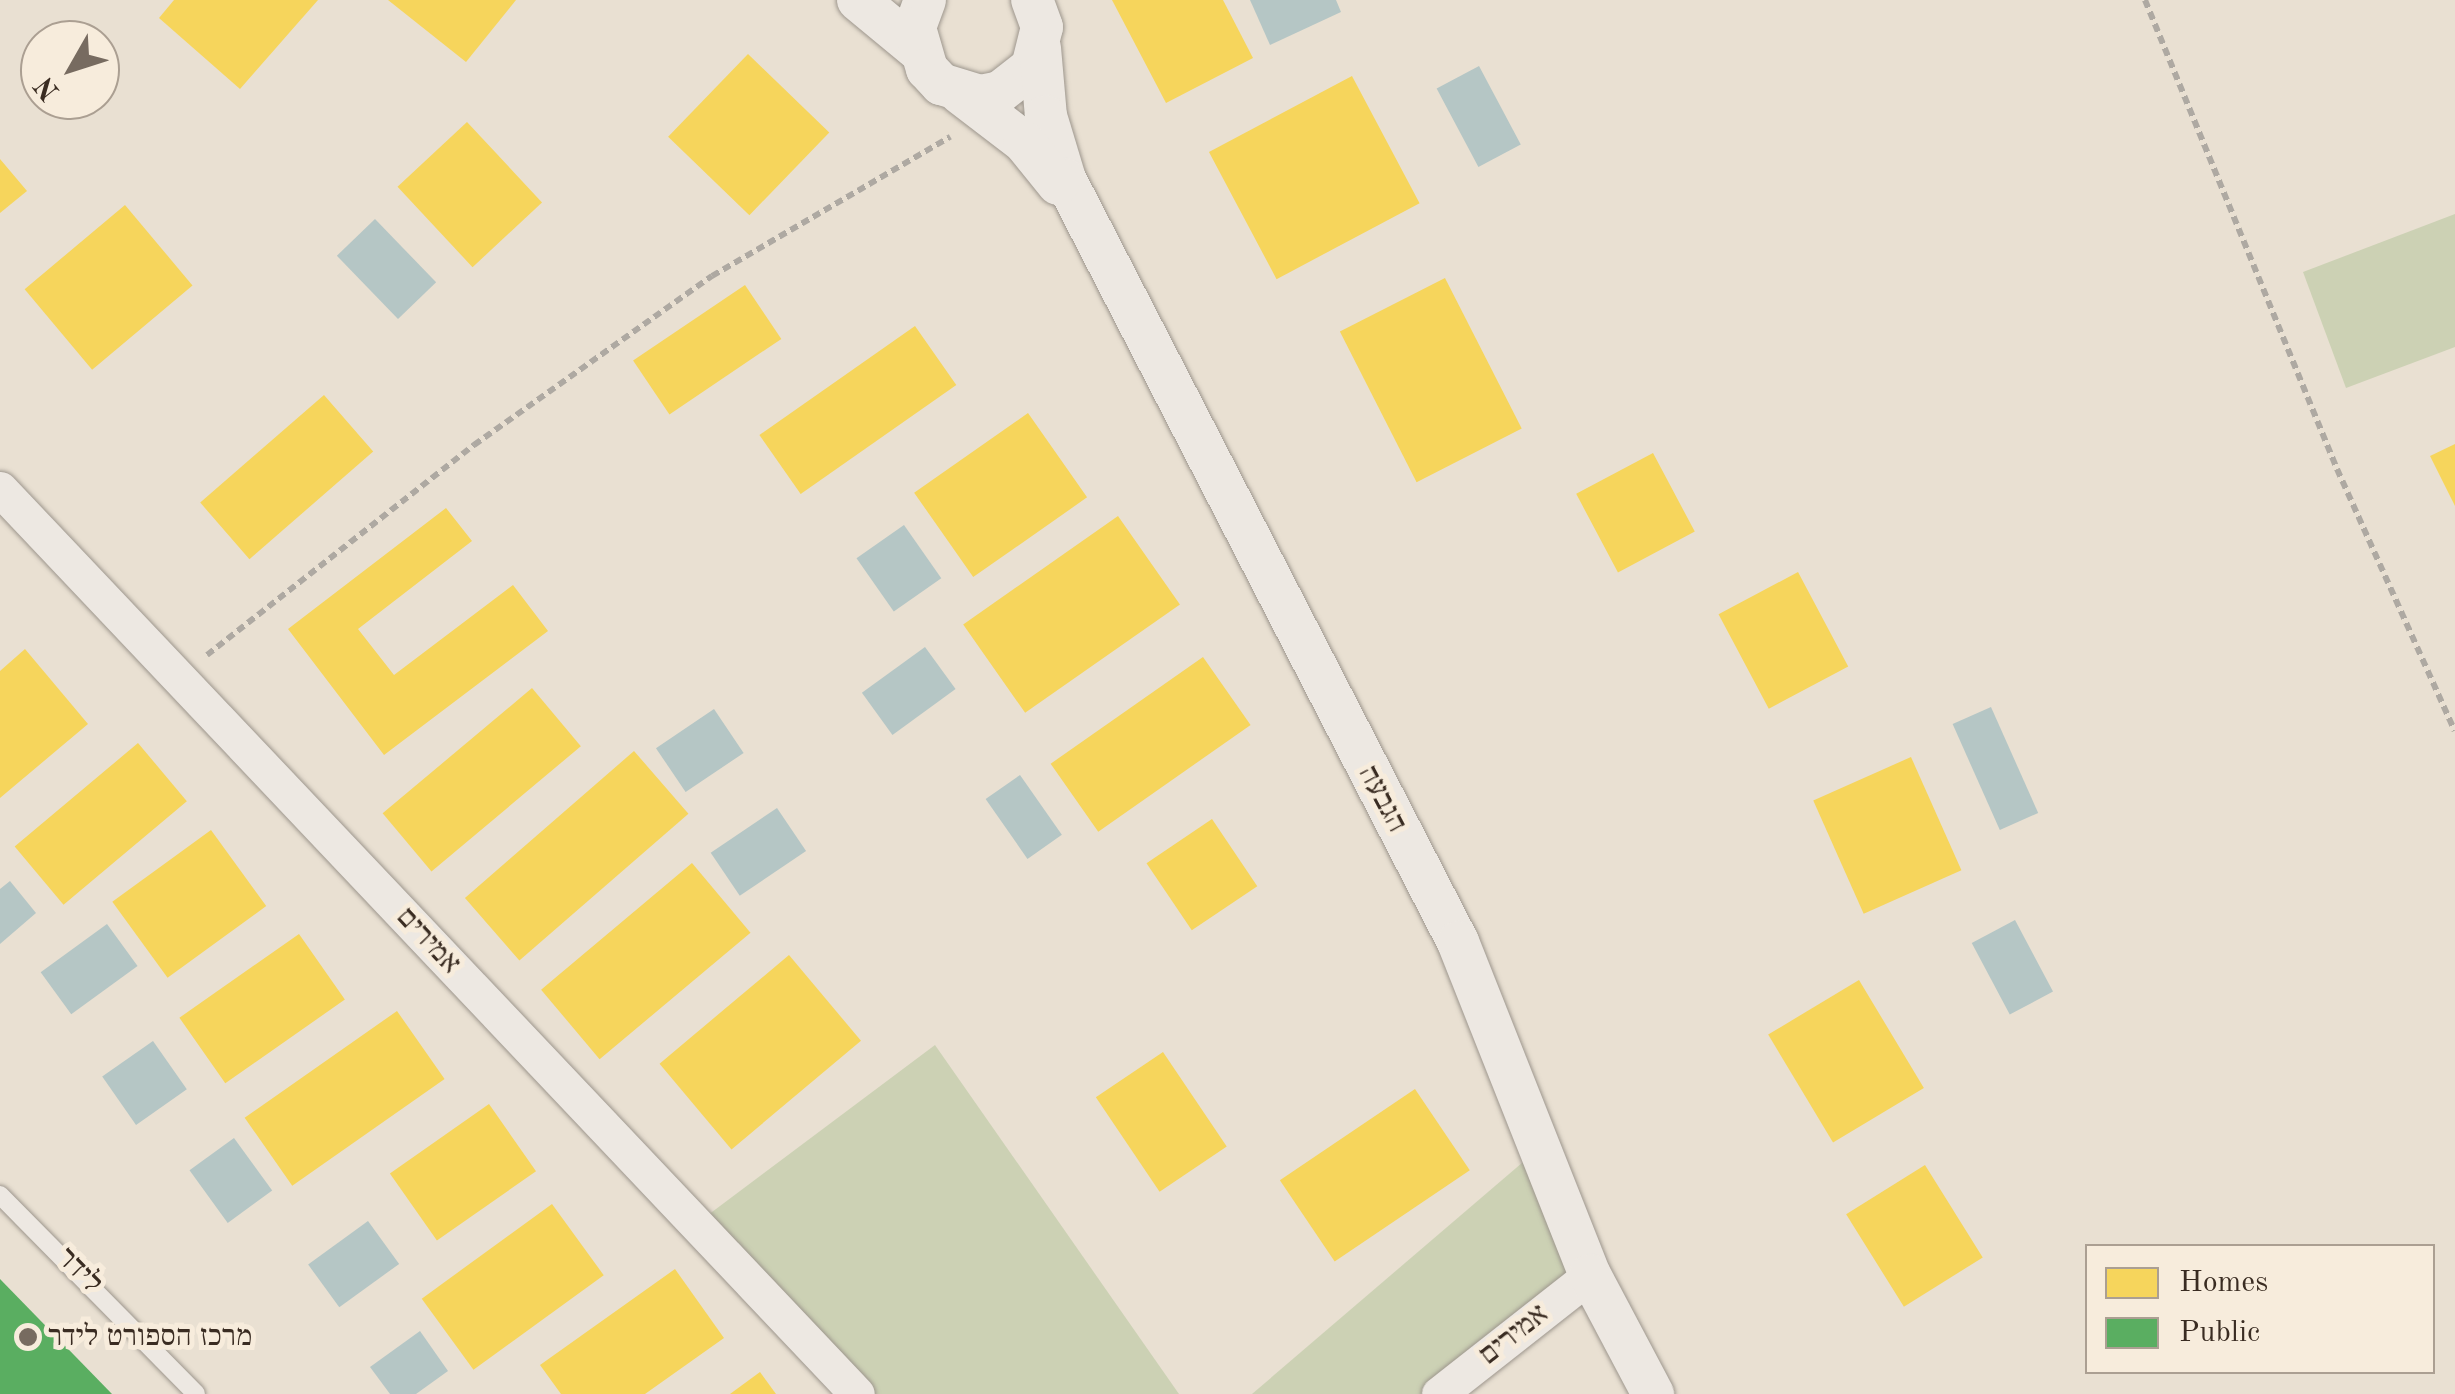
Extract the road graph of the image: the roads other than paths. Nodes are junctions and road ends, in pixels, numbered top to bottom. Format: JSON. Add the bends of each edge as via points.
{"nodes":[{"id":1,"x":858,"y":0,"type":"edge"},
{"id":2,"x":925,"y":0,"type":"edge"},
{"id":3,"x":1039,"y":17,"type":"edge"},
{"id":4,"x":917,"y":50,"type":"junction"},
{"id":5,"x":975,"y":104,"type":"junction"},
{"id":6,"x":1083,"y":216,"type":"junction"},
{"id":7,"x":0,"y":489,"type":"edge"},
{"id":8,"x":0,"y":1195,"type":"edge"},
{"id":9,"x":1590,"y":1275,"type":"junction"},
{"id":10,"x":196,"y":1394,"type":"edge"},
{"id":11,"x":857,"y":1394,"type":"edge"},
{"id":12,"x":1439,"y":1394,"type":"edge"},
{"id":13,"x":1653,"y":1394,"type":"edge"}],
"edges":[{"from":1,"to":4,"type":"street","name":"הגבעה"},
{"from":2,"to":4,"type":"street","via":[[915,28]]},
{"from":3,"to":5,"type":"street","via":[[1032,67]]},
{"from":3,"to":6,"type":"street","name":"הגבעה","via":[[1046,116]]},
{"from":4,"to":5,"type":"street","name":"הגבעה","via":[[941,84]]},
{"from":5,"to":6,"type":"street","name":"הגבעה","via":[[1024,142]]},
{"from":6,"to":9,"type":"street","name":"הגבעה","via":[[1458,942]]},
{"from":7,"to":11,"type":"street","name":"אמירים"},
{"from":8,"to":10,"type":"lane","name":"לידר"},
{"from":9,"to":12,"type":"street","name":"אמירים"},
{"from":9,"to":13,"type":"street","name":"הגבעה"}]}
